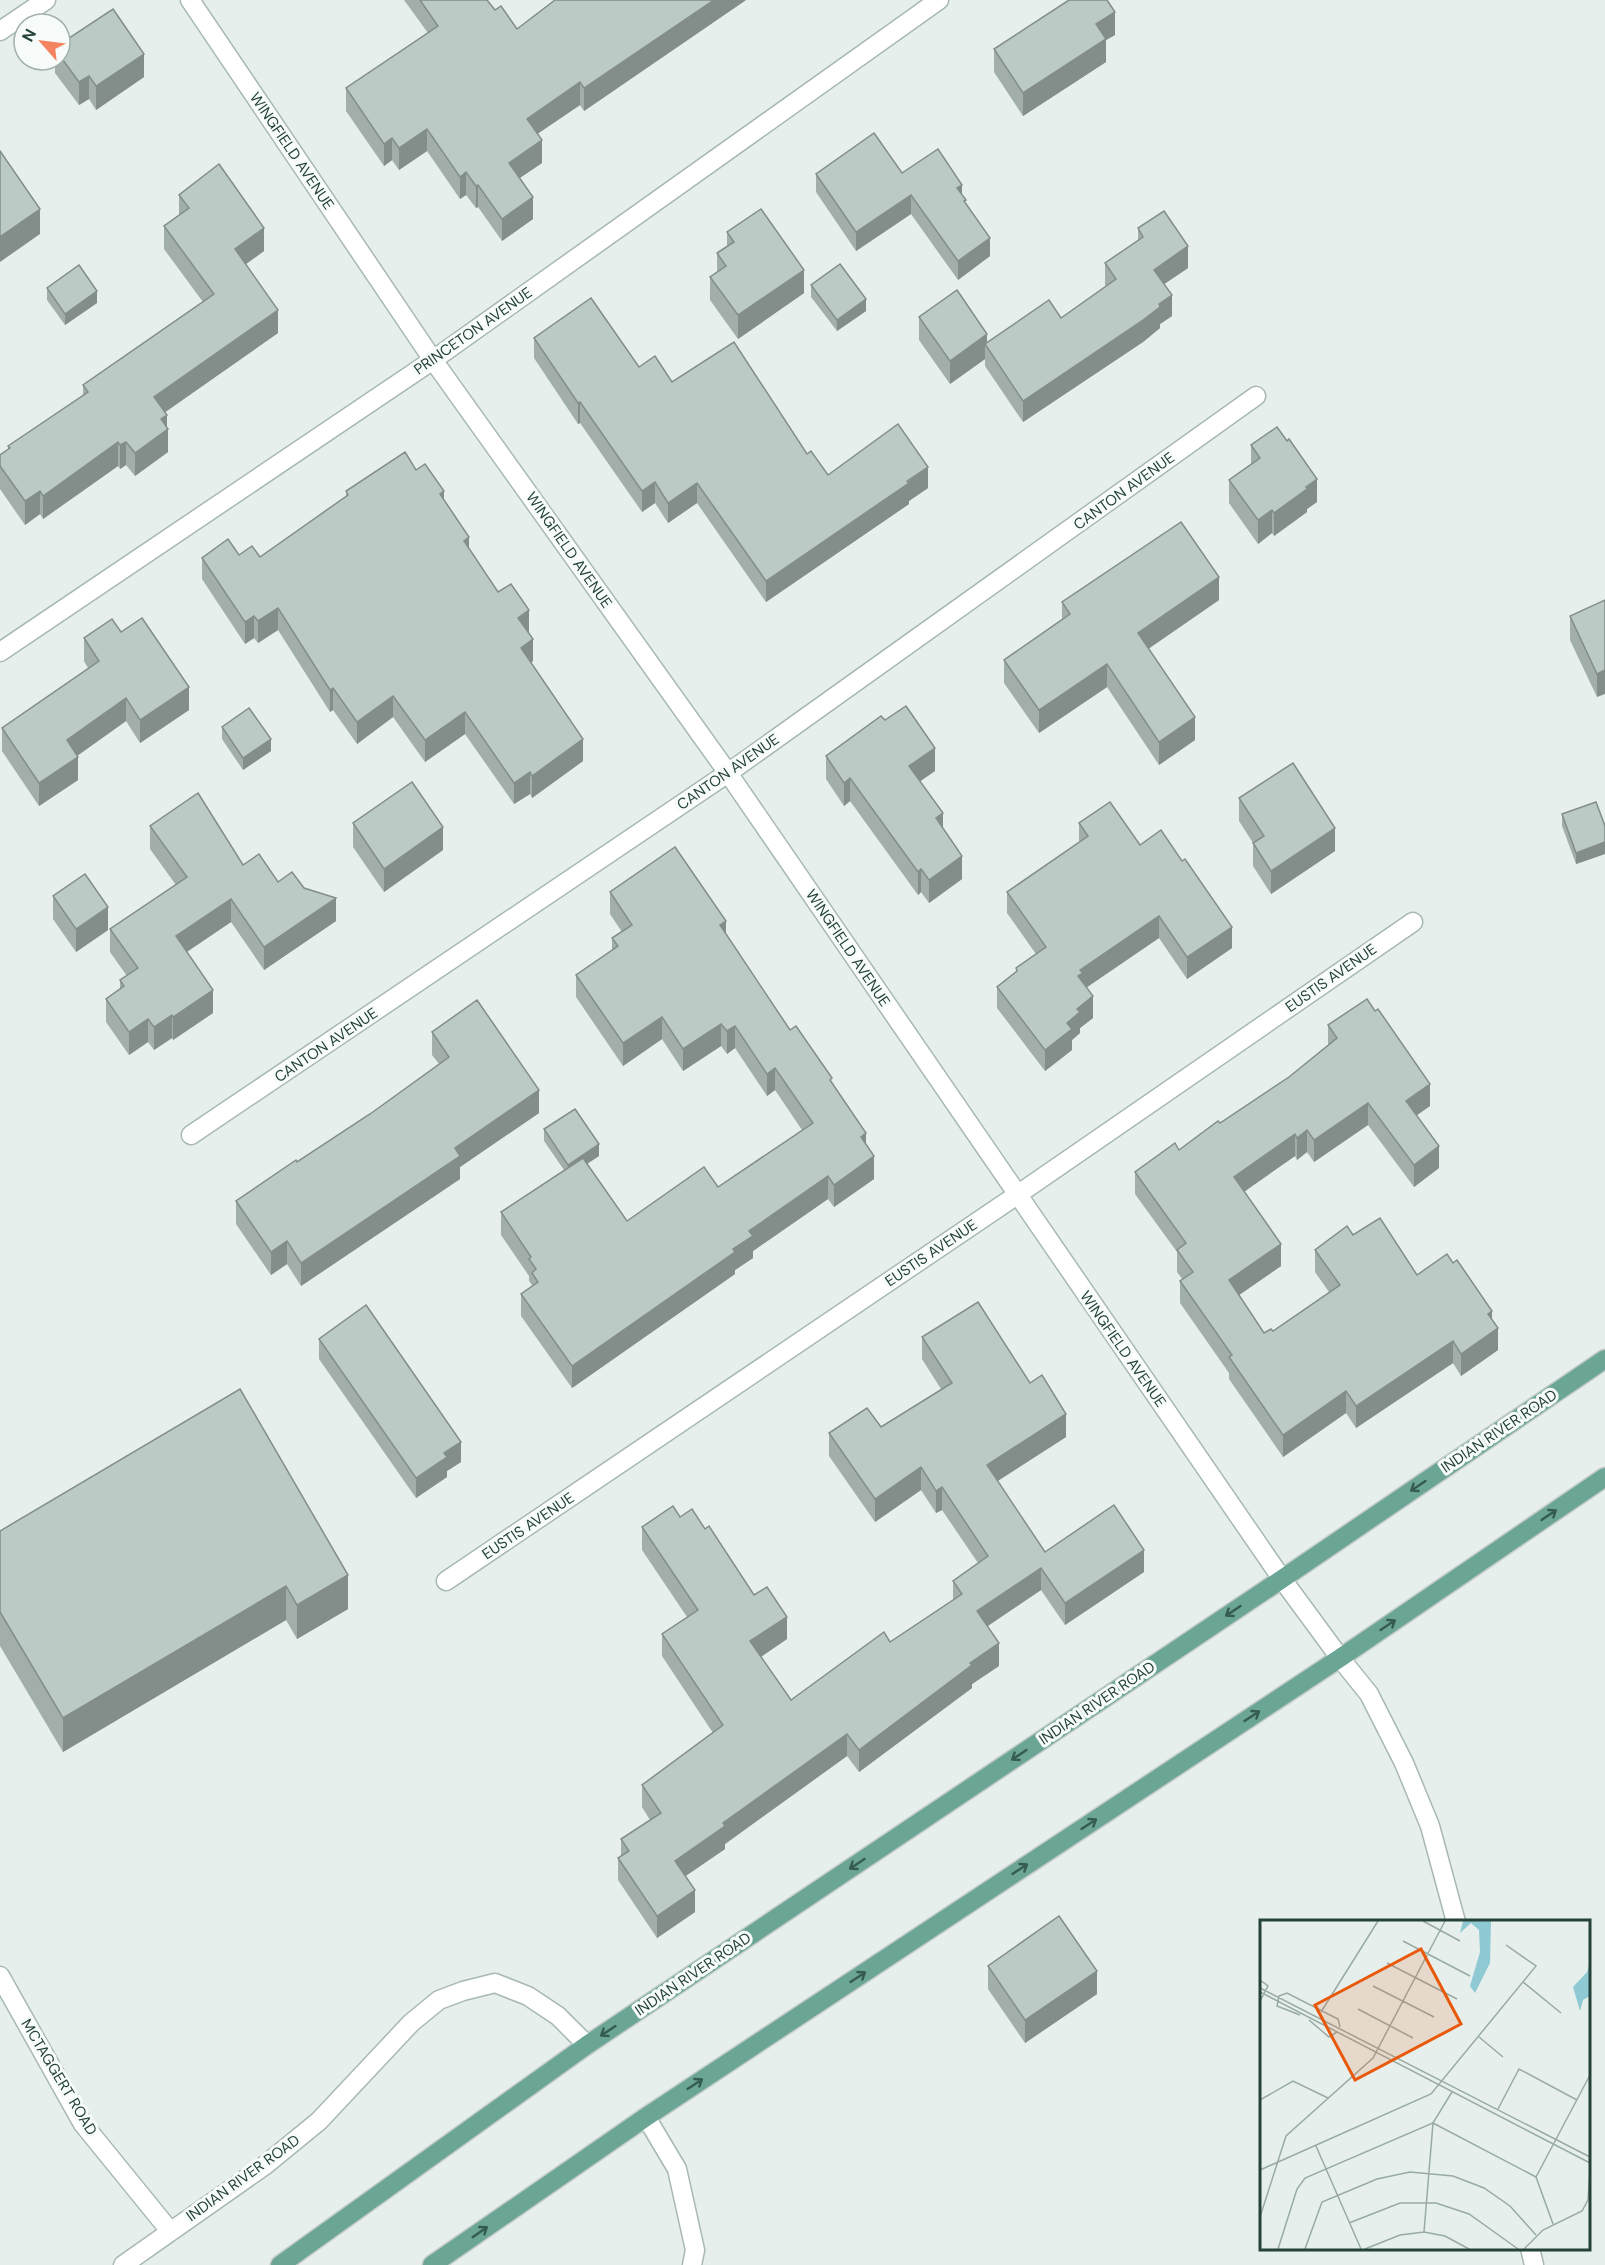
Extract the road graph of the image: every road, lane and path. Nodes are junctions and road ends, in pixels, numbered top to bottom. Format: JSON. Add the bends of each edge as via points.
{"nodes":[{"id":1,"x":46,"y":0,"type":"edge"},
{"id":2,"x":190,"y":0,"type":"edge"},
{"id":3,"x":939,"y":0,"type":"edge"},
{"id":4,"x":0,"y":31,"type":"edge"},
{"id":5,"x":433,"y":360,"type":"junction"},
{"id":6,"x":1256,"y":396,"type":"dead end"},
{"id":7,"x":0,"y":652,"type":"edge"},
{"id":8,"x":728,"y":773,"type":"junction"},
{"id":9,"x":1413,"y":922,"type":"dead end"},
{"id":10,"x":191,"y":1136,"type":"dead end"},
{"id":11,"x":1017,"y":1195,"type":"junction"},
{"id":12,"x":1605,"y":1359,"type":"edge"},
{"id":13,"x":1605,"y":1477,"type":"edge"},
{"id":14,"x":1282,"y":1579,"type":"junction"},
{"id":15,"x":446,"y":1581,"type":"dead end"},
{"id":16,"x":1340,"y":1658,"type":"junction"},
{"id":17,"x":1455,"y":1920,"type":"edge"},
{"id":18,"x":0,"y":1976,"type":"edge"},
{"id":19,"x":587,"y":2045,"type":"junction"},
{"id":20,"x":646,"y":2117,"type":"junction"},
{"id":21,"x":170,"y":2231,"type":"junction"},
{"id":22,"x":1530,"y":2250,"type":"edge"},
{"id":23,"x":123,"y":2265,"type":"edge"},
{"id":24,"x":280,"y":2265,"type":"edge"},
{"id":25,"x":432,"y":2265,"type":"edge"},
{"id":26,"x":692,"y":2265,"type":"edge"},
{"id":27,"x":1533,"y":2265,"type":"edge"}],
"edges":[{"from":1,"to":4,"type":"street"},
{"from":2,"to":5,"type":"street","name":"WINGFIELD AVENUE"},
{"from":3,"to":5,"type":"street","name":"PRINCETON AVENUE"},
{"from":5,"to":7,"type":"street","name":"PRINCETON AVENUE"},
{"from":5,"to":8,"type":"street","name":"WINGFIELD AVENUE"},
{"from":6,"to":8,"type":"street","name":"CANTON AVENUE"},
{"from":8,"to":10,"type":"street","name":"CANTON AVENUE"},
{"from":8,"to":11,"type":"street","name":"WINGFIELD AVENUE"},
{"from":9,"to":11,"type":"street","name":"EUSTIS AVENUE"},
{"from":11,"to":14,"type":"street","name":"WINGFIELD AVENUE"},
{"from":11,"to":15,"type":"street","name":"EUSTIS AVENUE"},
{"from":12,"to":14,"type":"main road","name":"INDIAN RIVER ROAD","one_way":true},
{"from":16,"to":13,"type":"main road","one_way":true},
{"from":14,"to":16,"type":"street","name":"WINGFIELD AVENUE"},
{"from":14,"to":19,"type":"main road","name":"INDIAN RIVER ROAD","one_way":true},
{"from":16,"to":17,"type":"street","name":"WINGFIELD AVENUE","via":[[1369,1694],[1404,1763],[1430,1826]]},
{"from":20,"to":16,"type":"main road","one_way":true},
{"from":18,"to":21,"type":"street","name":"MCTAGGERT ROAD","via":[[83,2124]]},
{"from":19,"to":21,"type":"street","name":"INDIAN RIVER ROAD","via":[[558,2016],[528,1995],[495,1983],[439,2000],[411,2023],[319,2121],[264,2166]]},
{"from":19,"to":24,"type":"main road","name":"INDIAN RIVER ROAD"},
{"from":25,"to":20,"type":"main road","one_way":true},
{"from":20,"to":26,"type":"street","via":[[677,2169],[695,2250]]},
{"from":21,"to":23,"type":"street","name":"INDIAN RIVER ROAD"},
{"from":22,"to":27,"type":"street"}]}
